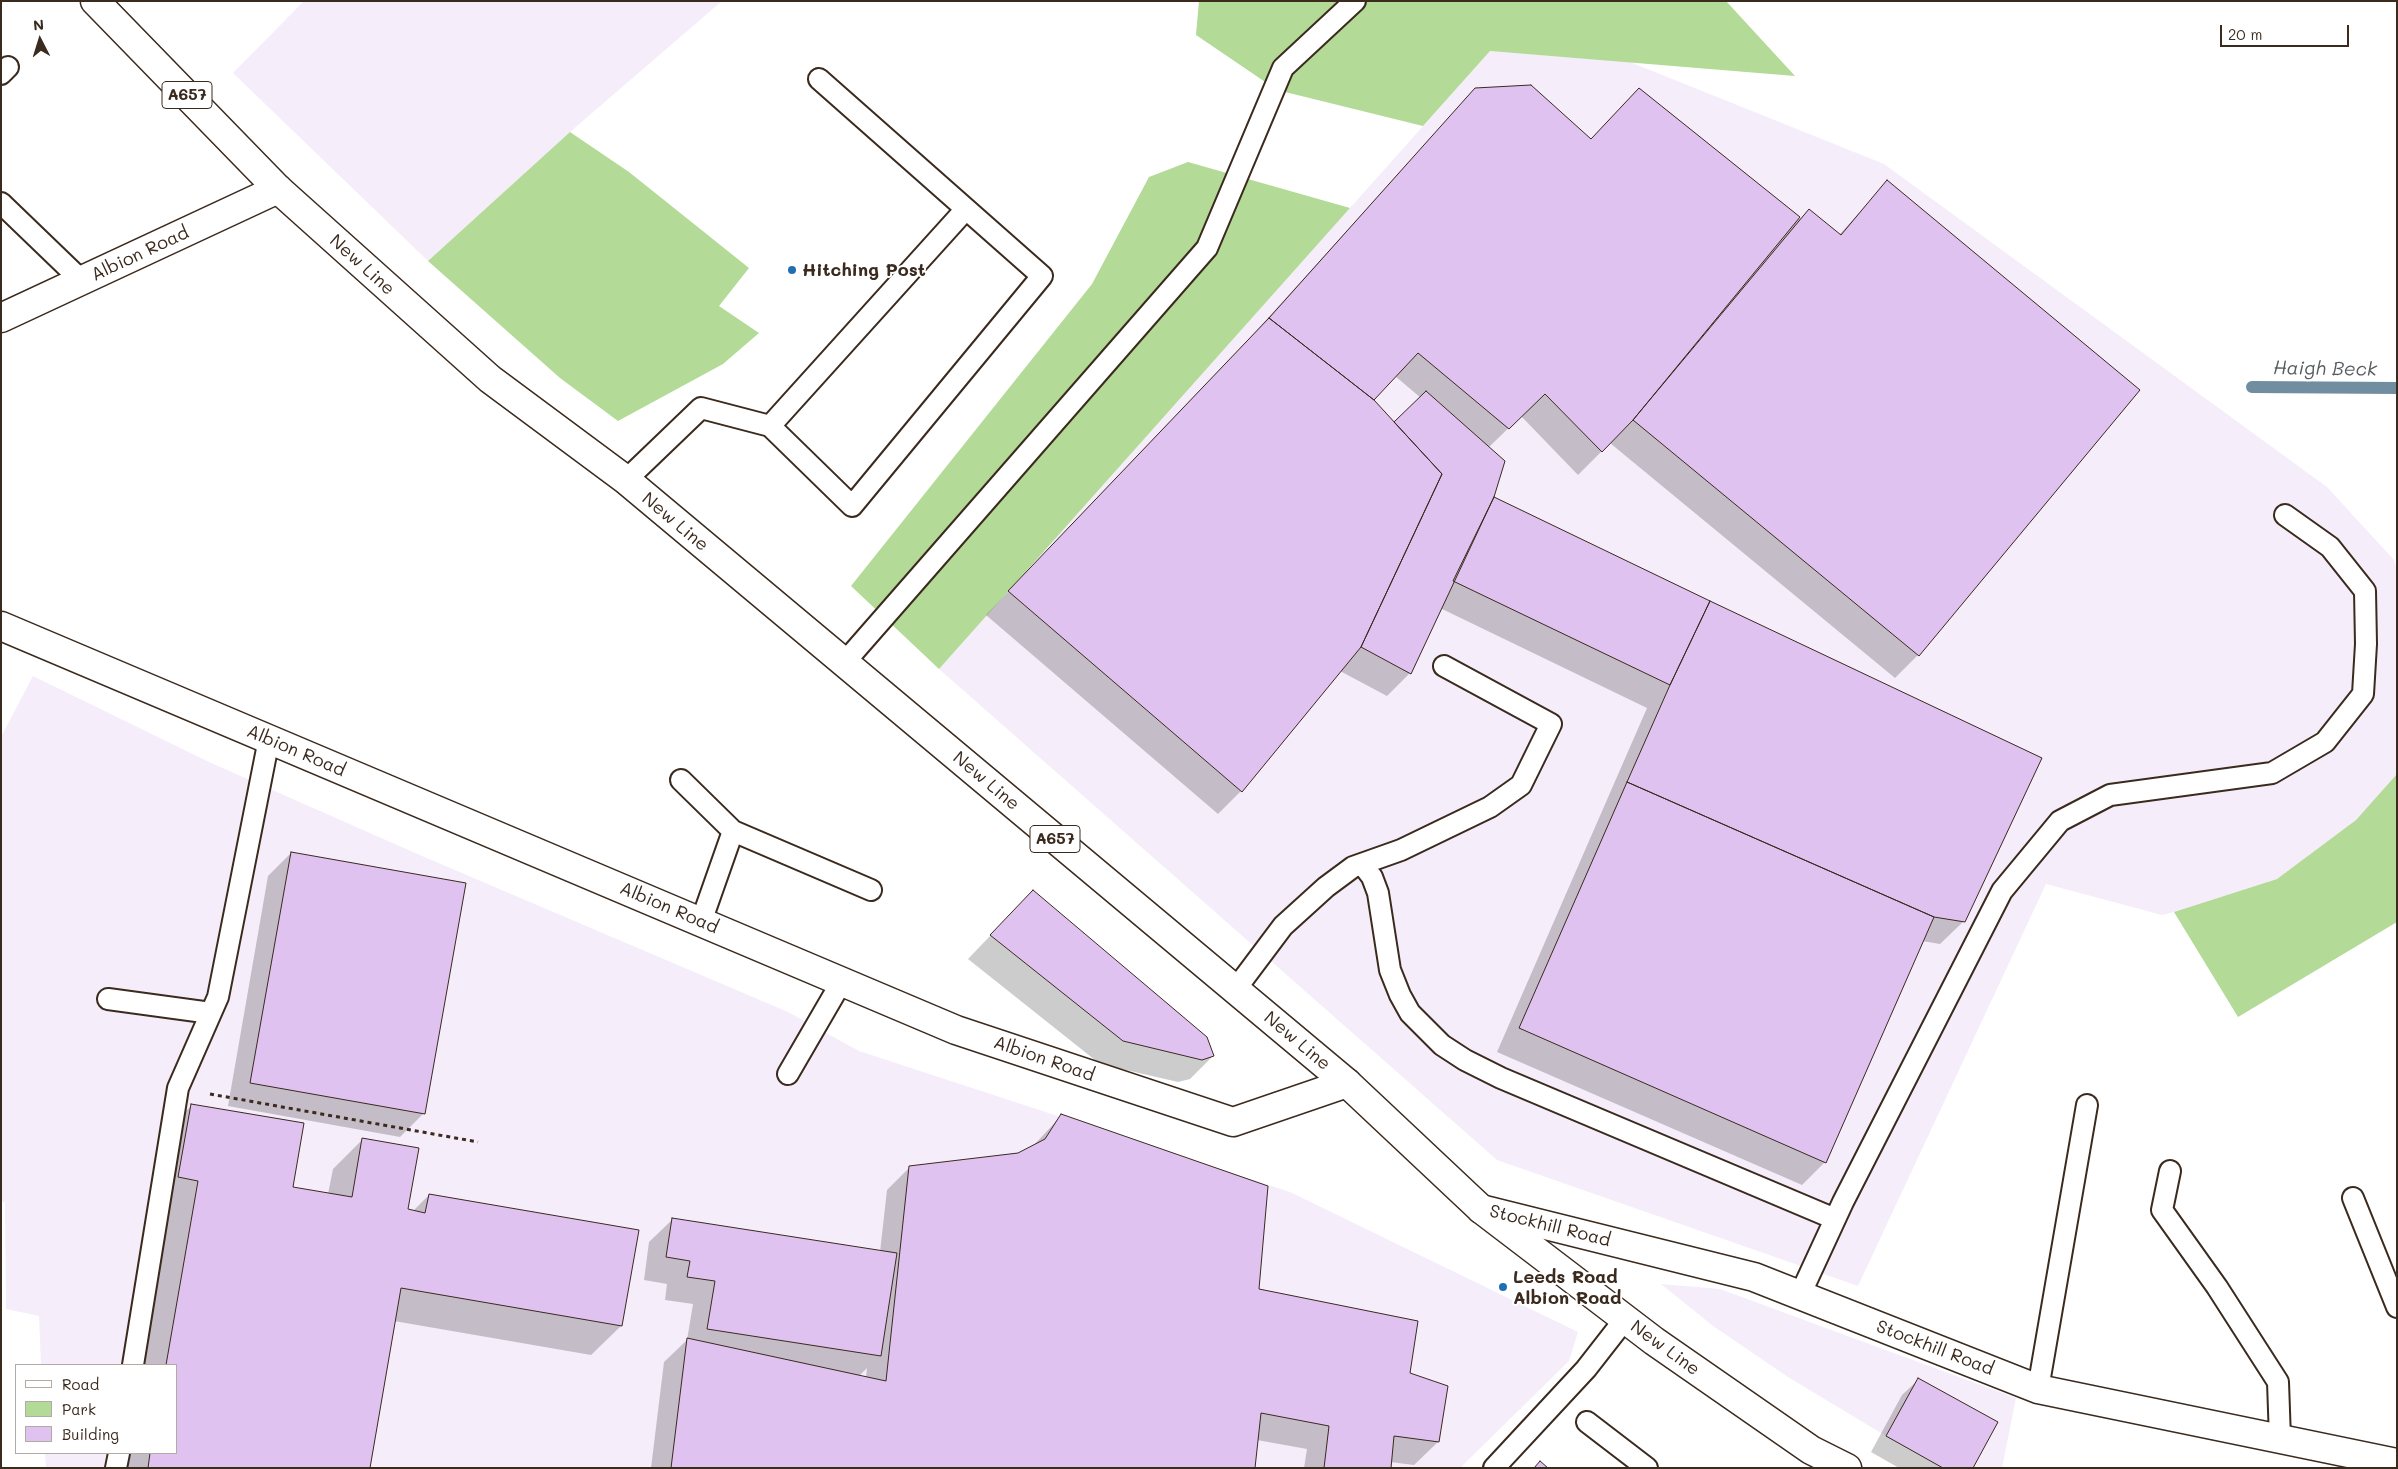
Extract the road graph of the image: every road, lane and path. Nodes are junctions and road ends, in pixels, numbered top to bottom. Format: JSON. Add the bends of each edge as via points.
{"nodes":[{"id":1,"x":96,"y":1,"type":"edge"},
{"id":2,"x":1355,"y":1,"type":"edge"},
{"id":3,"x":819,"y":80,"type":"dead end"},
{"id":4,"x":278,"y":189,"type":"junction"},
{"id":5,"x":1,"y":203,"type":"edge"},
{"id":6,"x":966,"y":209,"type":"junction"},
{"id":7,"x":82,"y":280,"type":"junction"},
{"id":8,"x":1,"y":318,"type":"edge"},
{"id":9,"x":770,"y":426,"type":"junction"},
{"id":10,"x":626,"y":480,"type":"junction"},
{"id":11,"x":2285,"y":515,"type":"dead end"},
{"id":12,"x":1,"y":626,"type":"edge"},
{"id":13,"x":844,"y":663,"type":"junction"},
{"id":14,"x":1444,"y":666,"type":"dead end"},
{"id":15,"x":269,"y":740,"type":"junction"},
{"id":16,"x":681,"y":780,"type":"dead end"},
{"id":17,"x":733,"y":831,"type":"junction"},
{"id":18,"x":1362,"y":864,"type":"junction"},
{"id":19,"x":872,"y":890,"type":"dead end"},
{"id":20,"x":701,"y":922,"type":"junction"},
{"id":21,"x":842,"y":981,"type":"junction"},
{"id":22,"x":1235,"y":990,"type":"junction"},
{"id":23,"x":108,"y":999,"type":"dead end"},
{"id":24,"x":211,"y":1014,"type":"junction"},
{"id":25,"x":788,"y":1074,"type":"dead end"},
{"id":26,"x":1347,"y":1083,"type":"junction"},
{"id":27,"x":178,"y":1088,"type":"junction"},
{"id":28,"x":2087,"y":1105,"type":"dead end"},
{"id":29,"x":478,"y":1142,"type":"dead end"},
{"id":30,"x":2170,"y":1171,"type":"dead end"},
{"id":31,"x":2353,"y":1198,"type":"dead end"},
{"id":32,"x":1481,"y":1209,"type":"junction"},
{"id":33,"x":1835,"y":1219,"type":"junction"},
{"id":34,"x":1800,"y":1295,"type":"junction"},
{"id":35,"x":2397,"y":1307,"type":"edge"},
{"id":36,"x":1625,"y":1319,"type":"junction"},
{"id":37,"x":133,"y":1364,"type":"edge"},
{"id":38,"x":2038,"y":1388,"type":"junction"},
{"id":39,"x":1587,"y":1422,"type":"dead end"},
{"id":40,"x":2280,"y":1439,"type":"junction"},
{"id":41,"x":119,"y":1454,"type":"edge"},
{"id":42,"x":1817,"y":1462,"type":"edge"},
{"id":43,"x":2397,"y":1463,"type":"edge"},
{"id":44,"x":116,"y":1468,"type":"edge"},
{"id":45,"x":1494,"y":1468,"type":"edge"},
{"id":46,"x":1647,"y":1468,"type":"edge"},
{"id":47,"x":1847,"y":1468,"type":"edge"}],
"edges":[{"from":1,"to":4,"type":"street","number":"A657"},
{"from":2,"to":13,"type":"lane","via":[[1283,68],[1207,248]]},
{"from":3,"to":6,"type":"lane"},
{"from":4,"to":7,"type":"street","name":"Albion Road"},
{"from":4,"to":10,"type":"street","name":"New Line","number":"A657","via":[[490,379]]},
{"from":5,"to":7,"type":"lane"},
{"from":6,"to":9,"type":"lane"},
{"from":6,"to":9,"type":"lane","via":[[1042,276],[852,506]]},
{"from":7,"to":8,"type":"street","name":"Albion Road"},
{"from":9,"to":10,"type":"lane","via":[[701,408]]},
{"from":10,"to":13,"type":"street","name":"New Line","number":"A657"},
{"from":11,"to":33,"type":"lane","via":[[2330,547],[2365,591],[2363,694],[2324,742],[2272,774],[2110,795],[2060,822],[2002,891]]},
{"from":12,"to":15,"type":"street","name":"Albion Road"},
{"from":13,"to":22,"type":"street","name":"New Line","number":"A657"},
{"from":14,"to":18,"type":"lane","via":[[1551,724],[1521,785],[1490,807],[1400,850]]},
{"from":15,"to":20,"type":"street","name":"Albion Road"},
{"from":15,"to":24,"type":"lane","via":[[218,997]]},
{"from":16,"to":17,"type":"lane"},
{"from":17,"to":19,"type":"lane"},
{"from":17,"to":20,"type":"lane"},
{"from":18,"to":22,"type":"lane","via":[[1326,887],[1283,926]]},
{"from":18,"to":33,"type":"lane","via":[[1378,893],[1390,970],[1400,995],[1410,1013],[1442,1044],[1501,1078]]},
{"from":20,"to":21,"type":"street","name":"Albion Road"},
{"from":21,"to":25,"type":"lane"},
{"from":21,"to":26,"type":"street","name":"Albion Road","via":[[956,1030],[1233,1122]]},
{"from":22,"to":26,"type":"street","name":"New Line","number":"A657"},
{"from":23,"to":24,"type":"lane"},
{"from":24,"to":27,"type":"lane"},
{"from":26,"to":32,"type":"street","name":"New Line","number":"A657"},
{"from":27,"to":29,"type":"path"},
{"from":27,"to":37,"type":"lane"},
{"from":28,"to":38,"type":"lane"},
{"from":30,"to":40,"type":"lane","via":[[2162,1210],[2217,1287],[2278,1382]]},
{"from":31,"to":35,"type":"lane"},
{"from":32,"to":34,"type":"street","name":"Stockhill Road","via":[[1754,1277]]},
{"from":32,"to":36,"type":"street","name":"New Line","number":"A657"},
{"from":33,"to":34,"type":"lane"},
{"from":34,"to":38,"type":"street","name":"Stockhill Road"},
{"from":36,"to":42,"type":"street","name":"New Line","number":"A657","via":[[1812,1450]]},
{"from":36,"to":45,"type":"lane","via":[[1586,1369]]},
{"from":38,"to":40,"type":"street","name":"Stockhill Road"},
{"from":39,"to":46,"type":"lane"},
{"from":40,"to":43,"type":"street","name":"Stockhill Road"},
{"from":41,"to":44,"type":"lane"},
{"from":42,"to":47,"type":"street","name":"New Line","number":"A657"}]}
